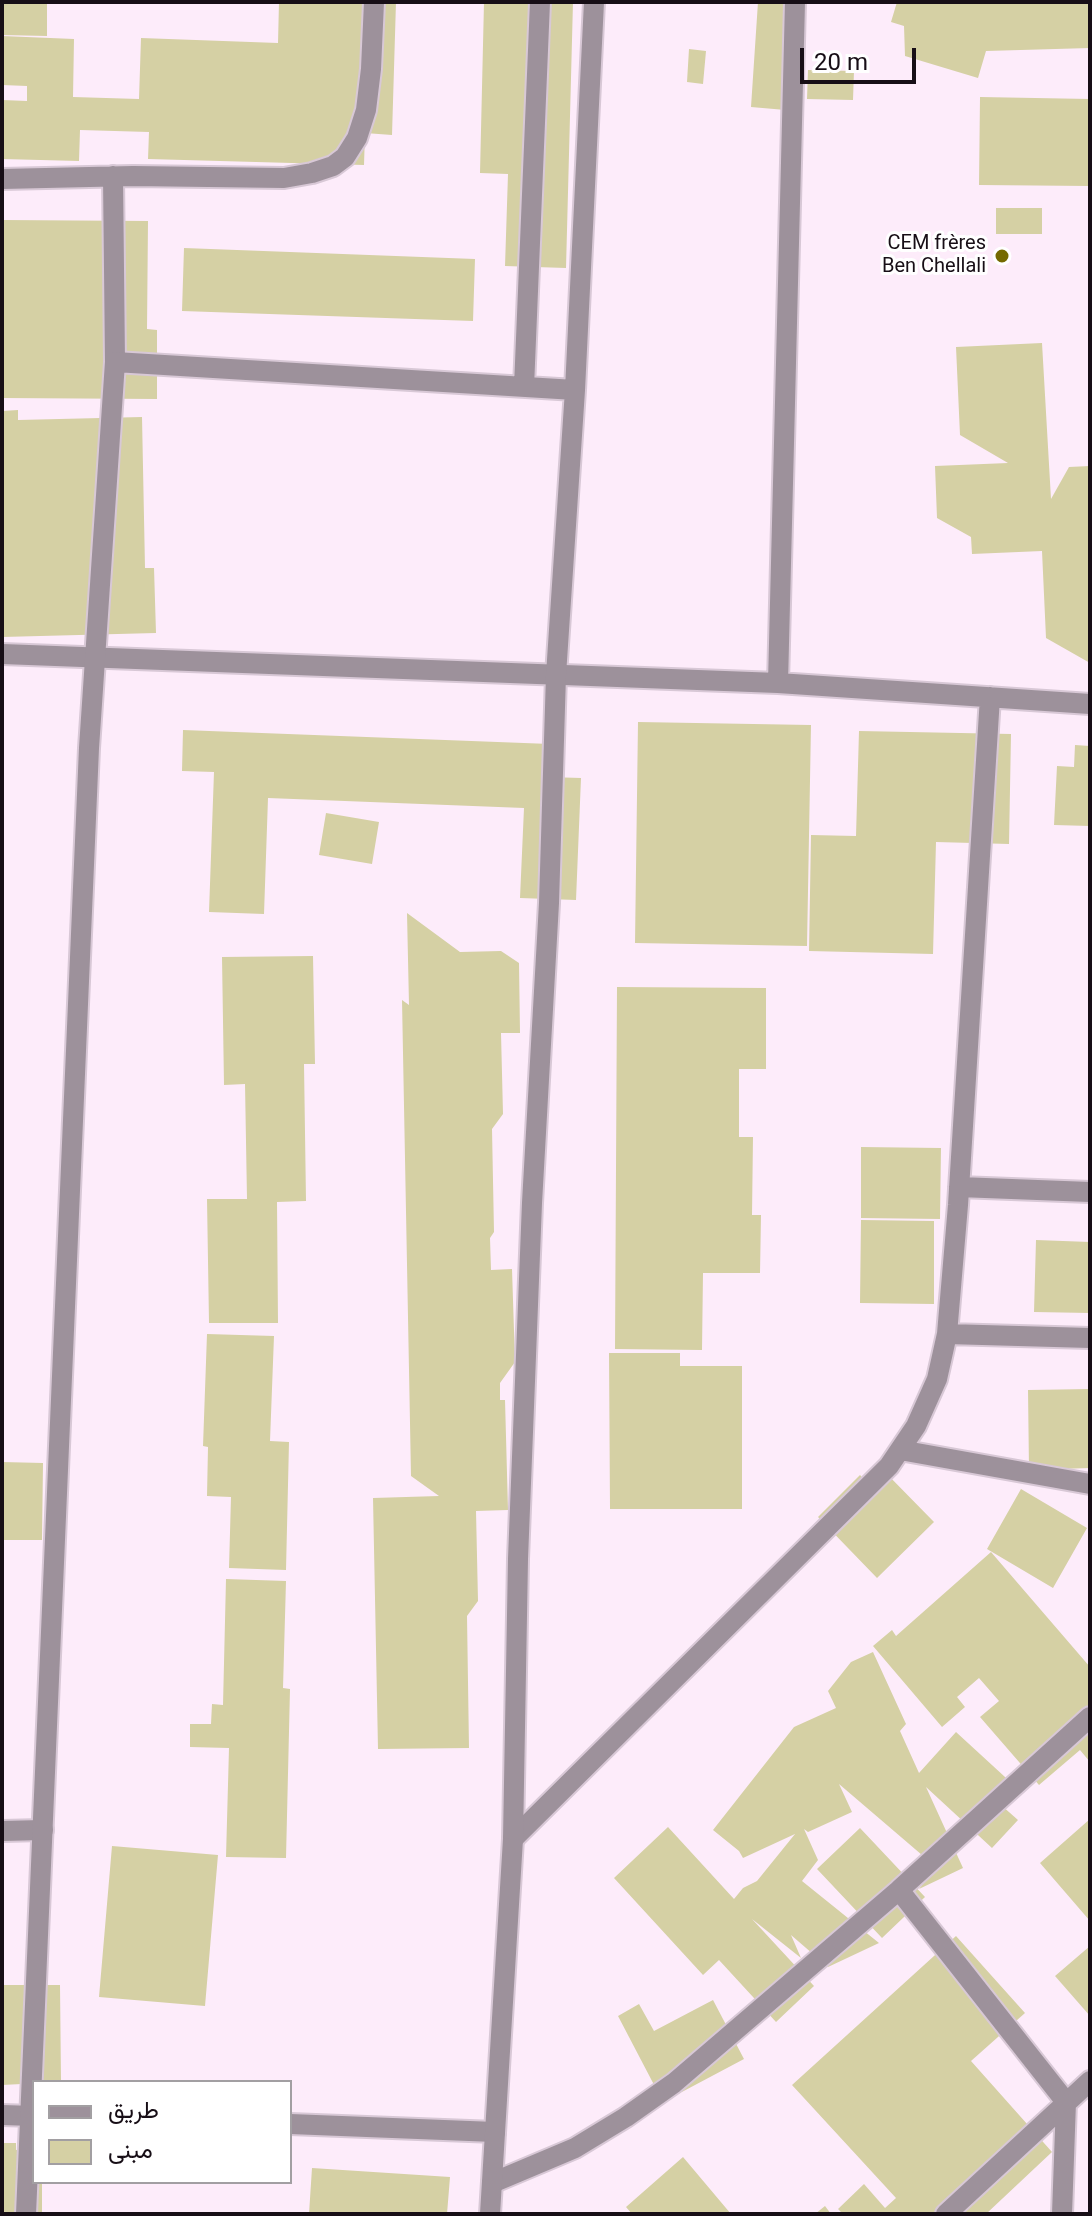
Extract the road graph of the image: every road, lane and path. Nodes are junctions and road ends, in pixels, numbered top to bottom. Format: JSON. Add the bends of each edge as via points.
{"nodes":[{"id":1,"x":374,"y":2,"type":"edge"},
{"id":2,"x":540,"y":2,"type":"edge"},
{"id":3,"x":594,"y":2,"type":"edge"},
{"id":4,"x":795,"y":2,"type":"edge"},
{"id":5,"x":113,"y":176,"type":"junction"},
{"id":6,"x":2,"y":179,"type":"edge"},
{"id":7,"x":115,"y":362,"type":"junction"},
{"id":8,"x":524,"y":387,"type":"junction"},
{"id":9,"x":575,"y":390,"type":"junction"},
{"id":10,"x":2,"y":654,"type":"edge"},
{"id":11,"x":95,"y":658,"type":"junction"},
{"id":12,"x":556,"y":675,"type":"junction"},
{"id":13,"x":778,"y":683,"type":"junction"},
{"id":14,"x":990,"y":697,"type":"junction"},
{"id":15,"x":1090,"y":704,"type":"edge"},
{"id":16,"x":959,"y":1187,"type":"junction"},
{"id":17,"x":1090,"y":1192,"type":"edge"},
{"id":18,"x":947,"y":1334,"type":"junction"},
{"id":19,"x":1090,"y":1338,"type":"edge"},
{"id":20,"x":900,"y":1450,"type":"junction"},
{"id":21,"x":1090,"y":1484,"type":"edge"},
{"id":22,"x":1090,"y":1717,"type":"edge"},
{"id":23,"x":43,"y":1830,"type":"junction"},
{"id":24,"x":2,"y":1831,"type":"edge"},
{"id":25,"x":513,"y":1839,"type":"junction"},
{"id":26,"x":899,"y":1890,"type":"junction"},
{"id":27,"x":33,"y":2080,"type":"edge"},
{"id":28,"x":1090,"y":2081,"type":"edge"},
{"id":29,"x":1066,"y":2102,"type":"junction"},
{"id":30,"x":2,"y":2115,"type":"edge"},
{"id":31,"x":32,"y":2116,"type":"edge"},
{"id":32,"x":292,"y":2124,"type":"edge"},
{"id":33,"x":495,"y":2132,"type":"junction"},
{"id":34,"x":492,"y":2183,"type":"junction"},
{"id":35,"x":26,"y":2214,"type":"edge"},
{"id":36,"x":490,"y":2214,"type":"edge"},
{"id":37,"x":946,"y":2214,"type":"edge"},
{"id":38,"x":1062,"y":2214,"type":"edge"}],
"edges":[{"from":1,"to":5,"type":"street","via":[[366,110],[357,138],[333,166],[284,178]]},
{"from":2,"to":8,"type":"street"},
{"from":3,"to":9,"type":"street"},
{"from":4,"to":13,"type":"street"},
{"from":5,"to":6,"type":"street"},
{"from":5,"to":7,"type":"street"},
{"from":7,"to":8,"type":"street"},
{"from":7,"to":11,"type":"street"},
{"from":8,"to":9,"type":"street"},
{"from":9,"to":12,"type":"street"},
{"from":10,"to":11,"type":"street"},
{"from":11,"to":12,"type":"street"},
{"from":11,"to":23,"type":"street"},
{"from":12,"to":13,"type":"street"},
{"from":12,"to":25,"type":"street","via":[[518,1559]]},
{"from":13,"to":14,"type":"street"},
{"from":14,"to":15,"type":"street"},
{"from":14,"to":16,"type":"street"},
{"from":16,"to":17,"type":"street"},
{"from":16,"to":18,"type":"street"},
{"from":18,"to":19,"type":"street"},
{"from":18,"to":20,"type":"street","via":[[937,1379]]},
{"from":20,"to":21,"type":"street"},
{"from":20,"to":25,"type":"street"},
{"from":22,"to":26,"type":"street"},
{"from":23,"to":24,"type":"street"},
{"from":23,"to":27,"type":"street"},
{"from":25,"to":33,"type":"street"},
{"from":26,"to":29,"type":"street"},
{"from":26,"to":34,"type":"street","via":[[674,2083],[575,2148]]},
{"from":28,"to":29,"type":"street"},
{"from":29,"to":37,"type":"street"},
{"from":29,"to":38,"type":"street"},
{"from":30,"to":31,"type":"street"},
{"from":31,"to":35,"type":"street"},
{"from":32,"to":33,"type":"street"},
{"from":33,"to":34,"type":"street"},
{"from":34,"to":36,"type":"street"}]}
